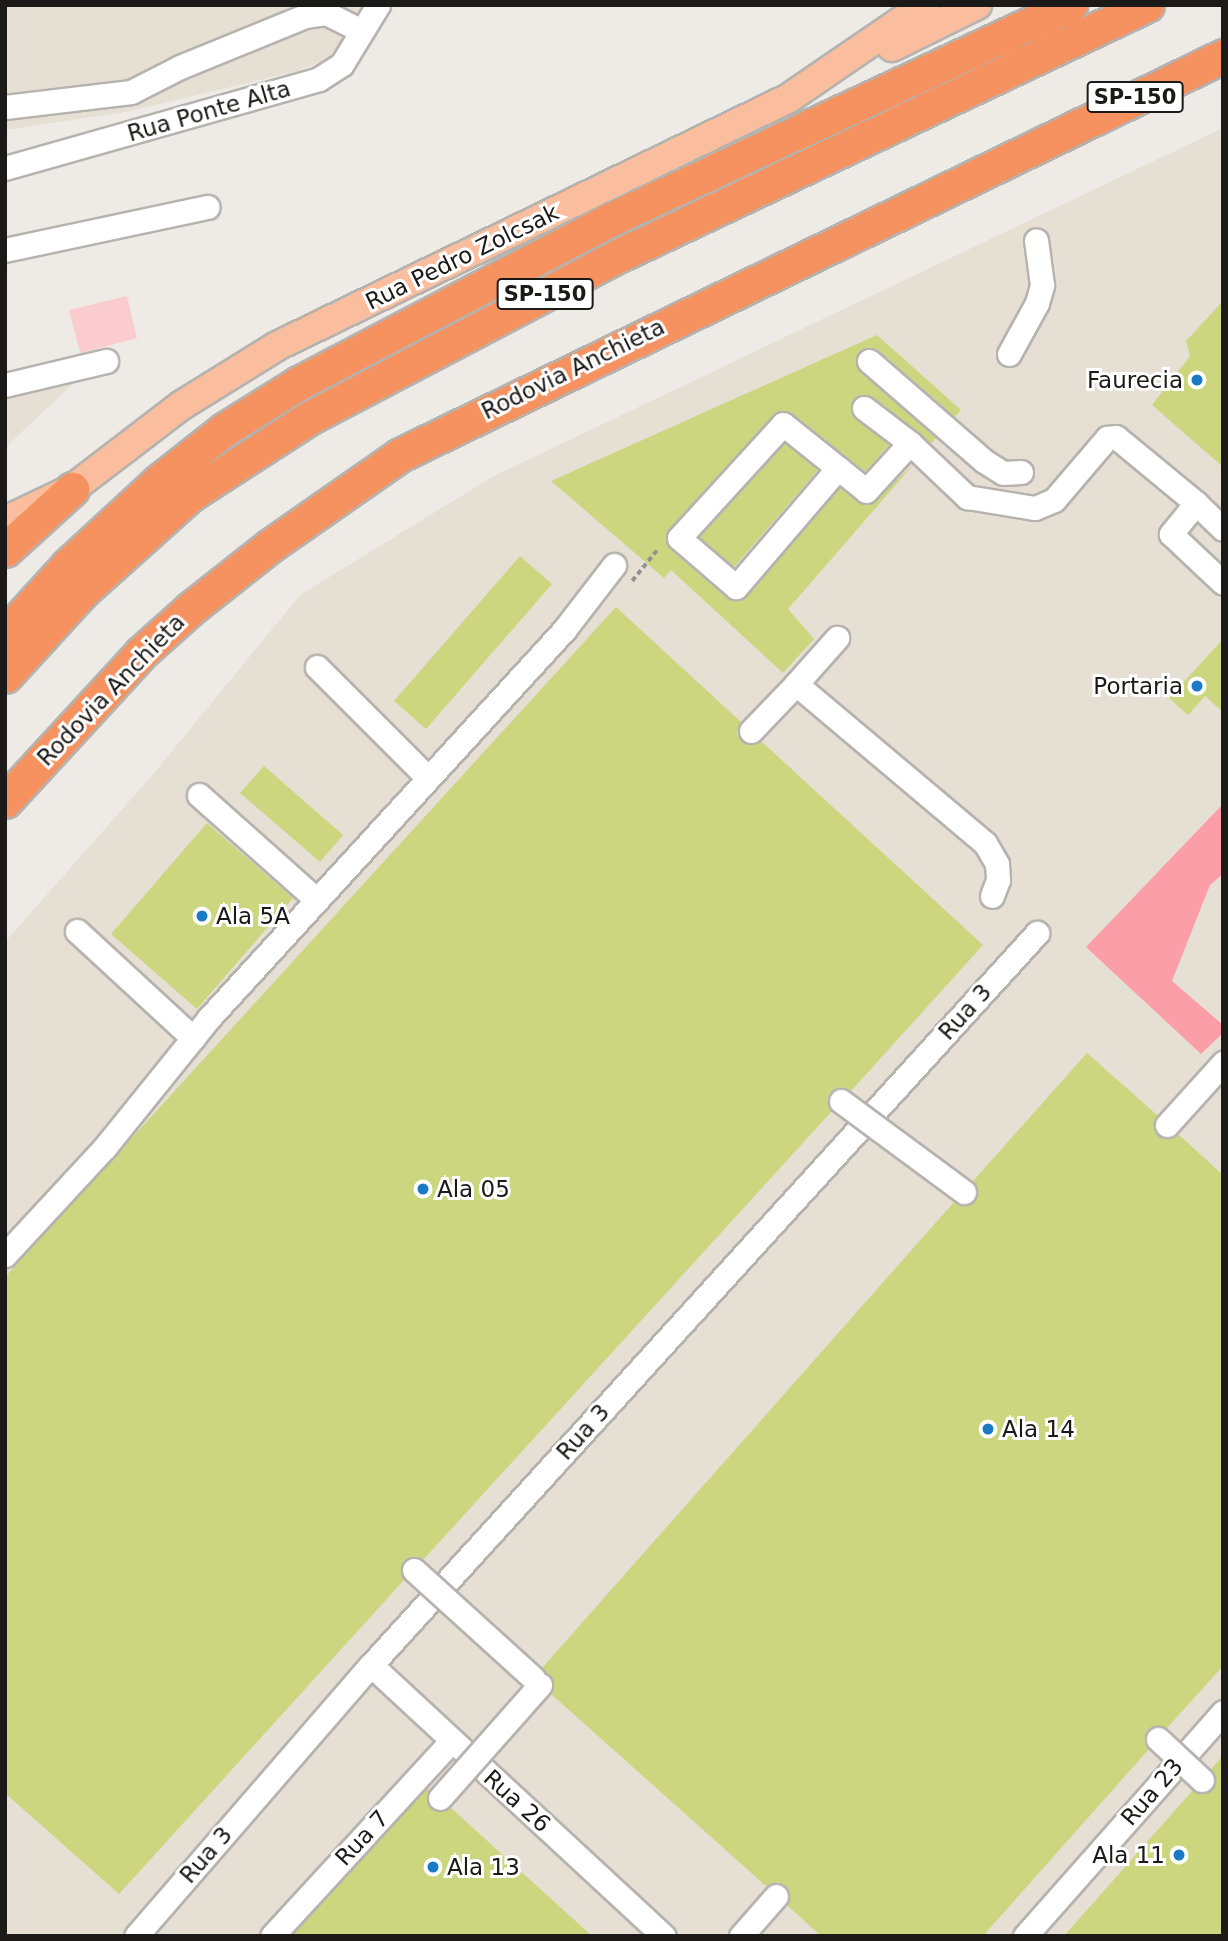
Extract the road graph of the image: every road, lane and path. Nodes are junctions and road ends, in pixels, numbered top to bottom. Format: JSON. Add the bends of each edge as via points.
{"nodes":[{"id":1,"x":378,"y":5,"type":"edge"},
{"id":2,"x":925,"y":5,"type":"edge"},
{"id":3,"x":977,"y":5,"type":"edge"},
{"id":4,"x":1070,"y":5,"type":"edge"},
{"id":5,"x":1147,"y":5,"type":"edge"},
{"id":6,"x":362,"y":32,"type":"junction"},
{"id":7,"x":1223,"y":56,"type":"edge"},
{"id":8,"x":1223,"y":76,"type":"edge"},
{"id":9,"x":789,"y":98,"type":"junction"},
{"id":10,"x":5,"y":107,"type":"edge"},
{"id":11,"x":1048,"y":139,"type":"junction"},
{"id":12,"x":5,"y":168,"type":"edge"},
{"id":13,"x":207,"y":207,"type":"dead end"},
{"id":14,"x":1036,"y":240,"type":"dead end"},
{"id":15,"x":5,"y":250,"type":"edge"},
{"id":16,"x":1009,"y":354,"type":"dead end"},
{"id":17,"x":106,"y":361,"type":"dead end"},
{"id":18,"x":869,"y":361,"type":"dead end"},
{"id":19,"x":5,"y":385,"type":"edge"},
{"id":20,"x":864,"y":408,"type":"dead end"},
{"id":21,"x":910,"y":443,"type":"junction"},
{"id":22,"x":838,"y":468,"type":"junction"},
{"id":23,"x":1021,"y":472,"type":"dead end"},
{"id":24,"x":72,"y":489,"type":"joint"},
{"id":25,"x":1196,"y":503,"type":"junction"},
{"id":26,"x":1223,"y":529,"type":"edge"},
{"id":27,"x":9,"y":537,"type":"edge"},
{"id":28,"x":659,"y":549,"type":"dead end"},
{"id":29,"x":614,"y":565,"type":"dead end"},
{"id":30,"x":632,"y":581,"type":"dead end"},
{"id":31,"x":1223,"y":583,"type":"edge"},
{"id":32,"x":5,"y":634,"type":"edge"},
{"id":33,"x":837,"y":638,"type":"dead end"},
{"id":34,"x":317,"y":667,"type":"dead end"},
{"id":35,"x":5,"y":676,"type":"edge"},
{"id":36,"x":796,"y":684,"type":"junction"},
{"id":37,"x":751,"y":731,"type":"dead end"},
{"id":38,"x":428,"y":778,"type":"junction"},
{"id":39,"x":199,"y":795,"type":"dead end"},
{"id":40,"x":5,"y":802,"type":"edge"},
{"id":41,"x":992,"y":896,"type":"dead end"},
{"id":42,"x":317,"y":900,"type":"junction"},
{"id":43,"x":77,"y":931,"type":"dead end"},
{"id":44,"x":1037,"y":933,"type":"dead end"},
{"id":45,"x":193,"y":1038,"type":"junction"},
{"id":46,"x":1223,"y":1063,"type":"edge"},
{"id":47,"x":841,"y":1101,"type":"dead end"},
{"id":48,"x":1167,"y":1125,"type":"dead end"},
{"id":49,"x":964,"y":1192,"type":"dead end"},
{"id":50,"x":5,"y":1255,"type":"edge"},
{"id":51,"x":414,"y":1570,"type":"dead end"},
{"id":52,"x":371,"y":1665,"type":"junction"},
{"id":53,"x":1223,"y":1712,"type":"edge"},
{"id":54,"x":1158,"y":1739,"type":"dead end"},
{"id":55,"x":451,"y":1741,"type":"junction"},
{"id":56,"x":1202,"y":1780,"type":"dead end"},
{"id":57,"x":440,"y":1798,"type":"dead end"},
{"id":58,"x":776,"y":1896,"type":"dead end"},
{"id":59,"x":136,"y":1936,"type":"edge"},
{"id":60,"x":272,"y":1936,"type":"edge"},
{"id":61,"x":664,"y":1936,"type":"edge"},
{"id":62,"x":741,"y":1936,"type":"edge"},
{"id":63,"x":1025,"y":1936,"type":"edge"}],
"edges":[{"from":1,"to":6,"type":"street","name":"Rua Ponte Alta"},
{"from":2,"to":9,"type":"main road","name":"Rua Pedro Zolcsak"},
{"from":3,"to":9,"type":"main road"},
{"from":4,"to":32,"type":"highway","number":"SP-150","via":[[609,220],[299,383],[225,429],[159,481],[68,565]]},
{"from":5,"to":35,"type":"highway","number":"SP-150","via":[[622,254],[309,418],[190,495],[83,591]]},
{"from":6,"to":10,"type":"street","via":[[326,13],[305,16],[180,66],[131,92]]},
{"from":6,"to":12,"type":"street","name":"Rua Ponte Alta","via":[[342,64],[319,79]]},
{"from":7,"to":11,"type":"highway","name":"Rodovia Anchieta","number":"SP-150"},
{"from":8,"to":11,"type":"highway"},
{"from":9,"to":24,"type":"main road","name":"Rua Pedro Zolcsak","via":[[277,346],[182,405]]},
{"from":11,"to":40,"type":"highway","name":"Rodovia Anchieta","number":"SP-150","via":[[400,455],[271,545],[190,609],[141,653]]},
{"from":13,"to":15,"type":"street"},
{"from":14,"to":16,"type":"street","via":[[1042,285]]},
{"from":17,"to":19,"type":"street"},
{"from":18,"to":23,"type":"street","via":[[984,461],[1003,473]]},
{"from":20,"to":21,"type":"street"},
{"from":21,"to":22,"type":"street","via":[[866,491]]},
{"from":21,"to":25,"type":"street","via":[[967,496],[1035,508],[1054,500],[1107,438],[1116,437]]},
{"from":22,"to":22,"type":"street","via":[[783,424],[679,538],[736,587]]},
{"from":24,"to":27,"type":"highway"},
{"from":25,"to":26,"type":"street"},
{"from":25,"to":31,"type":"street","via":[[1171,534]]},
{"from":28,"to":30,"type":"path"},
{"from":29,"to":38,"type":"street","via":[[564,630]]},
{"from":33,"to":36,"type":"street"},
{"from":34,"to":38,"type":"street"},
{"from":36,"to":37,"type":"street"},
{"from":36,"to":41,"type":"street","via":[[975,835],[998,864]]},
{"from":38,"to":42,"type":"street"},
{"from":39,"to":42,"type":"street"},
{"from":42,"to":45,"type":"street"},
{"from":43,"to":45,"type":"street"},
{"from":44,"to":52,"type":"street","name":"Rua 3"},
{"from":45,"to":50,"type":"street","via":[[104,1147]]},
{"from":46,"to":48,"type":"street"},
{"from":47,"to":49,"type":"street","bridge":true},
{"from":51,"to":57,"type":"street","bridge":true,"via":[[537,1681]]},
{"from":52,"to":55,"type":"street","name":"Rua 26"},
{"from":52,"to":59,"type":"street","name":"Rua 3"},
{"from":53,"to":63,"type":"street","name":"Rua 23"},
{"from":54,"to":56,"type":"street","bridge":true},
{"from":55,"to":60,"type":"street","name":"Rua 7"},
{"from":55,"to":61,"type":"street","name":"Rua 26"},
{"from":58,"to":62,"type":"street"}]}
